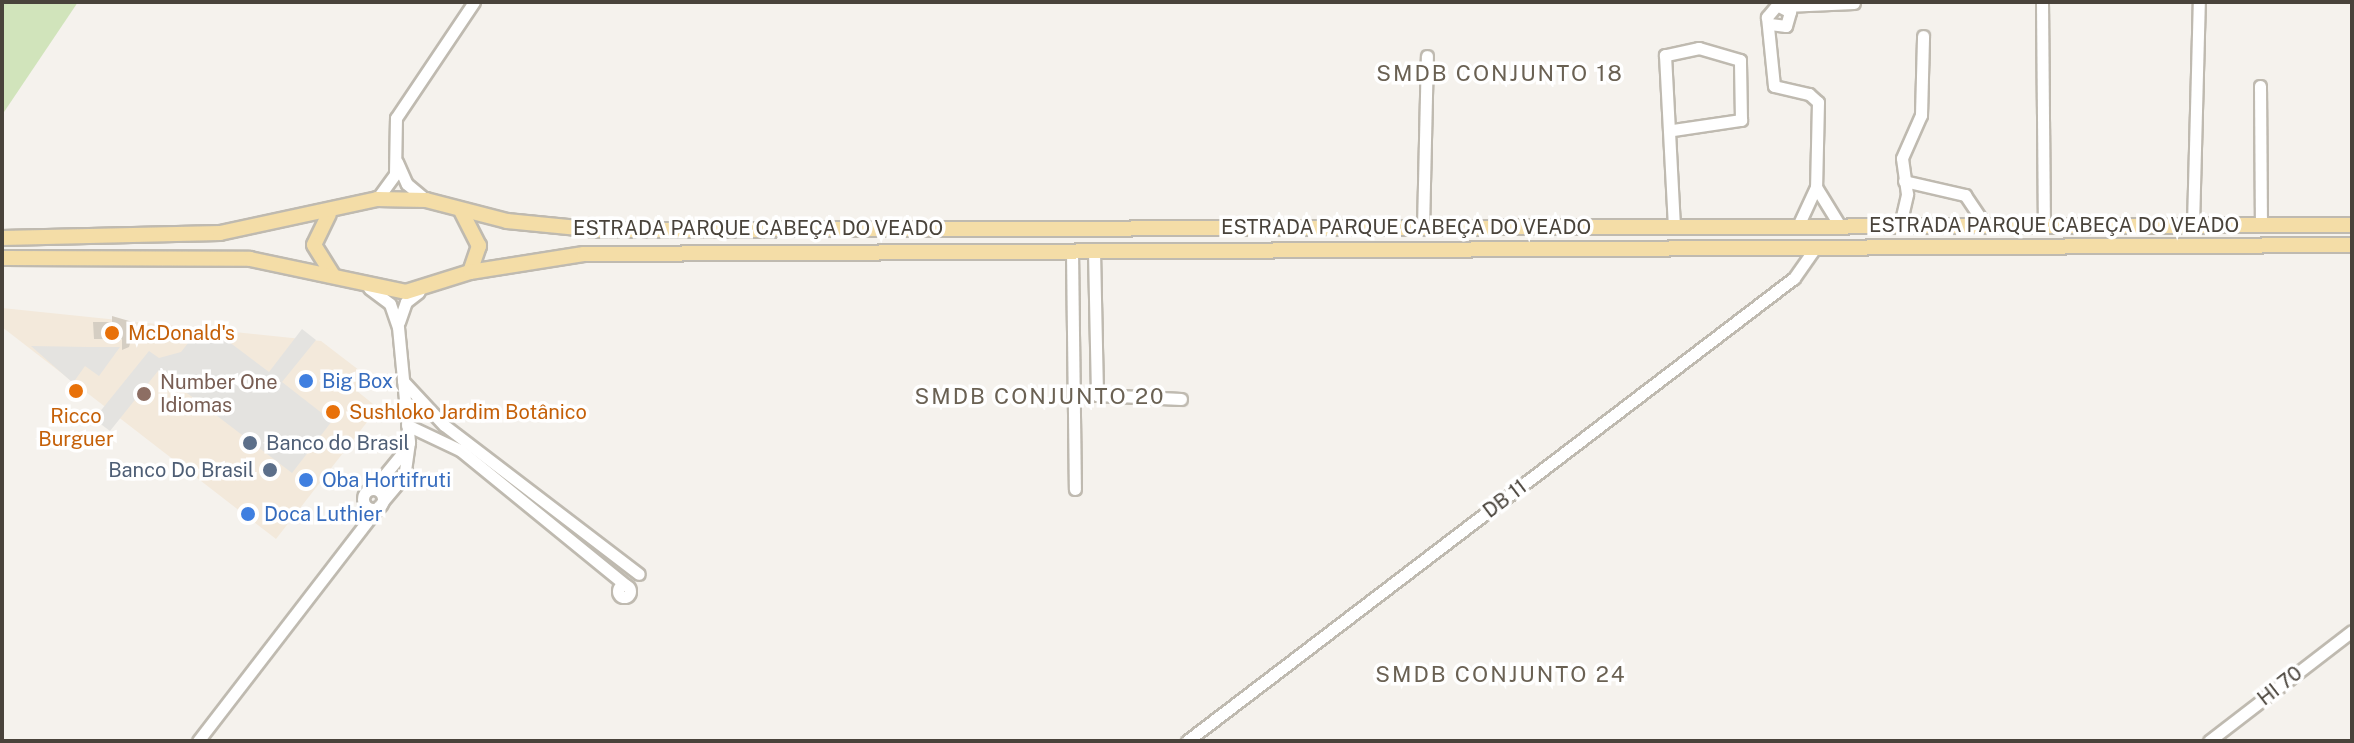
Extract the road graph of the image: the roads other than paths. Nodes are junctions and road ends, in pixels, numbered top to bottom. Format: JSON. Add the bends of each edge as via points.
{"nodes":[{"id":1,"x":474,"y":2,"type":"edge"},
{"id":2,"x":2042,"y":2,"type":"edge"},
{"id":3,"x":2199,"y":2,"type":"edge"},
{"id":4,"x":1854,"y":3,"type":"edge"},
{"id":5,"x":1923,"y":36,"type":"dead end"},
{"id":6,"x":1427,"y":56,"type":"dead end"},
{"id":7,"x":2260,"y":86,"type":"dead end"},
{"id":8,"x":1673,"y":130,"type":"junction"},
{"id":9,"x":397,"y":161,"type":"junction"},
{"id":10,"x":1904,"y":181,"type":"junction"},
{"id":11,"x":1816,"y":187,"type":"junction"},
{"id":12,"x":377,"y":199,"type":"junction"},
{"id":13,"x":426,"y":200,"type":"junction"},
{"id":14,"x":462,"y":212,"type":"junction"},
{"id":15,"x":329,"y":214,"type":"junction"},
{"id":16,"x":1900,"y":225,"type":"junction"},
{"id":17,"x":1985,"y":225,"type":"junction"},
{"id":18,"x":2021,"y":225,"type":"junction"},
{"id":19,"x":2044,"y":225,"type":"junction"},
{"id":20,"x":2193,"y":225,"type":"junction"},
{"id":21,"x":2261,"y":225,"type":"junction"},
{"id":22,"x":2352,"y":225,"type":"edge"},
{"id":23,"x":1649,"y":226,"type":"junction"},
{"id":24,"x":1674,"y":226,"type":"junction"},
{"id":25,"x":1798,"y":226,"type":"junction"},
{"id":26,"x":1840,"y":226,"type":"junction"},
{"id":27,"x":1423,"y":228,"type":"junction"},
{"id":28,"x":2,"y":238,"type":"edge"},
{"id":29,"x":2352,"y":245,"type":"edge"},
{"id":30,"x":1814,"y":249,"type":"junction"},
{"id":31,"x":2021,"y":249,"type":"junction"},
{"id":32,"x":1648,"y":250,"type":"junction"},
{"id":33,"x":1072,"y":251,"type":"junction"},
{"id":34,"x":1094,"y":251,"type":"junction"},
{"id":35,"x":2,"y":258,"type":"edge"},
{"id":36,"x":470,"y":272,"type":"junction"},
{"id":37,"x":333,"y":275,"type":"junction"},
{"id":38,"x":369,"y":288,"type":"junction"},
{"id":39,"x":422,"y":291,"type":"junction"},
{"id":40,"x":398,"y":327,"type":"junction"},
{"id":41,"x":403,"y":381,"type":"junction"},
{"id":42,"x":1181,"y":399,"type":"dead end"},
{"id":43,"x":407,"y":425,"type":"junction"},
{"id":44,"x":409,"y":442,"type":"junction"},
{"id":45,"x":373,"y":489,"type":"junction"},
{"id":46,"x":1075,"y":489,"type":"dead end"},
{"id":47,"x":365,"y":504,"type":"junction"},
{"id":48,"x":381,"y":504,"type":"junction"},
{"id":49,"x":354,"y":540,"type":"junction"},
{"id":50,"x":639,"y":574,"type":"dead end"},
{"id":51,"x":623,"y":590,"type":"dead end"},
{"id":52,"x":2352,"y":631,"type":"edge"},
{"id":53,"x":198,"y":741,"type":"edge"},
{"id":54,"x":1187,"y":741,"type":"edge"},
{"id":55,"x":2209,"y":741,"type":"edge"}],
"edges":[{"from":1,"to":9,"type":"street","via":[[396,118]]},
{"from":2,"to":19,"type":"street"},
{"from":3,"to":20,"type":"street"},
{"from":4,"to":11,"type":"street","via":[[1785,6],[1790,20],[1786,26],[1770,24],[1774,86],[1813,95],[1818,102]]},
{"from":5,"to":10,"type":"street","via":[[1921,115],[1902,158]]},
{"from":6,"to":27,"type":"street"},
{"from":7,"to":21,"type":"street"},
{"from":8,"to":8,"type":"street","via":[[1664,61],[1668,51],[1699,48],[1740,60],[1741,120]]},
{"from":8,"to":24,"type":"street"},
{"from":9,"to":12,"type":"street","via":[[390,186]]},
{"from":9,"to":13,"type":"street","via":[[407,184]]},
{"from":10,"to":16,"type":"street"},
{"from":10,"to":17,"type":"street","via":[[1965,195]]},
{"from":11,"to":25,"type":"street"},
{"from":11,"to":26,"type":"street"},
{"from":12,"to":13,"type":"main road","name":"ESTRADA PARQUE CABEÇA DO VEADO"},
{"from":12,"to":15,"type":"main road","name":"ESTRADA PARQUE CABEÇA DO VEADO"},
{"from":13,"to":14,"type":"main road","name":"ESTRADA PARQUE CABEÇA DO VEADO"},
{"from":14,"to":27,"type":"main road","name":"ESTRADA PARQUE CABEÇA DO VEADO","via":[[599,230]]},
{"from":14,"to":36,"type":"main road","via":[[479,246]]},
{"from":15,"to":28,"type":"main road","via":[[220,233]]},
{"from":15,"to":37,"type":"main road","via":[[314,245]]},
{"from":16,"to":17,"type":"main road","name":"ESTRADA PARQUE CABEÇA DO VEADO"},
{"from":16,"to":26,"type":"main road","name":"ESTRADA PARQUE CABEÇA DO VEADO"},
{"from":17,"to":18,"type":"main road","name":"ESTRADA PARQUE CABEÇA DO VEADO"},
{"from":18,"to":19,"type":"main road","name":"ESTRADA PARQUE CABEÇA DO VEADO"},
{"from":18,"to":31,"type":"main road"},
{"from":19,"to":20,"type":"main road","name":"ESTRADA PARQUE CABEÇA DO VEADO"},
{"from":20,"to":21,"type":"main road","name":"ESTRADA PARQUE CABEÇA DO VEADO"},
{"from":21,"to":22,"type":"main road","name":"ESTRADA PARQUE CABEÇA DO VEADO"},
{"from":23,"to":24,"type":"main road","name":"ESTRADA PARQUE CABEÇA DO VEADO"},
{"from":23,"to":27,"type":"main road","name":"ESTRADA PARQUE CABEÇA DO VEADO"},
{"from":23,"to":32,"type":"main road"},
{"from":24,"to":25,"type":"main road","name":"ESTRADA PARQUE CABEÇA DO VEADO"},
{"from":25,"to":26,"type":"main road","name":"ESTRADA PARQUE CABEÇA DO VEADO"},
{"from":29,"to":31,"type":"main road","name":"ESTRADA PARQUE CABEÇA DO VEADO"},
{"from":30,"to":31,"type":"main road","name":"ESTRADA PARQUE CABEÇA DO VEADO"},
{"from":30,"to":32,"type":"main road","name":"ESTRADA PARQUE CABEÇA DO VEADO"},
{"from":30,"to":54,"type":"street","name":"DB 11","via":[[1794,278]]},
{"from":32,"to":34,"type":"main road","name":"ESTRADA PARQUE CABEÇA DO VEADO"},
{"from":33,"to":34,"type":"main road","name":"ESTRADA PARQUE CABEÇA DO VEADO"},
{"from":33,"to":36,"type":"main road","name":"ESTRADA PARQUE CABEÇA DO VEADO","via":[[584,254]]},
{"from":33,"to":46,"type":"street"},
{"from":34,"to":42,"type":"street","via":[[1097,395]]},
{"from":35,"to":37,"type":"main road","via":[[223,257]]},
{"from":36,"to":39,"type":"main road","name":"ESTRADA PARQUE CABEÇA DO VEADO"},
{"from":37,"to":38,"type":"main road"},
{"from":38,"to":39,"type":"main road"},
{"from":38,"to":40,"type":"street","via":[[390,304]]},
{"from":39,"to":40,"type":"street","via":[[402,307]]},
{"from":40,"to":41,"type":"street"},
{"from":41,"to":43,"type":"street"},
{"from":41,"to":50,"type":"street","via":[[444,425]]},
{"from":43,"to":44,"type":"street"},
{"from":43,"to":51,"type":"street","via":[[460,450],[615,575]]},
{"from":44,"to":45,"type":"street","via":[[399,463]]},
{"from":44,"to":48,"type":"street","via":[[404,476]]},
{"from":45,"to":47,"type":"street","via":[[364,495]]},
{"from":45,"to":48,"type":"street"},
{"from":47,"to":48,"type":"street"},
{"from":47,"to":49,"type":"street"},
{"from":48,"to":49,"type":"street"},
{"from":49,"to":53,"type":"street"},
{"from":52,"to":55,"type":"street","name":"HI 70"}]}
